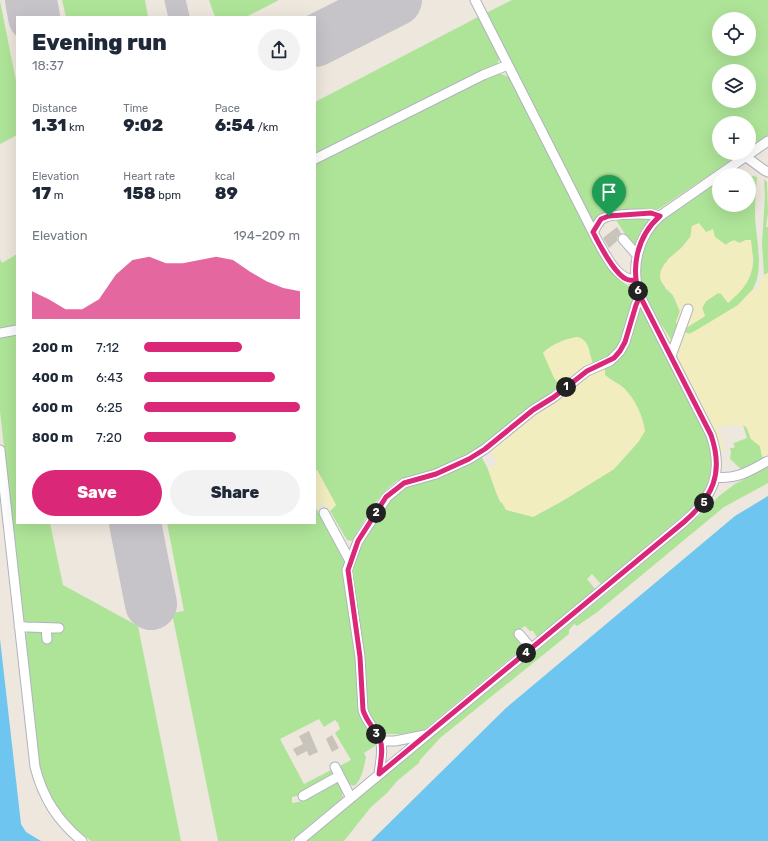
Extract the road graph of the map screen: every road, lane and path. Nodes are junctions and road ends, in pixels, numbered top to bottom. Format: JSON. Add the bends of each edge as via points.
{"nodes":[{"id":1,"x":475,"y":0,"type":"edge"},
{"id":2,"x":508,"y":65,"type":"junction"},
{"id":3,"x":768,"y":141,"type":"edge"},
{"id":4,"x":756,"y":149,"type":"edge"},
{"id":5,"x":316,"y":158,"type":"edge"},
{"id":6,"x":739,"y":160,"type":"edge"},
{"id":7,"x":751,"y":160,"type":"edge"},
{"id":8,"x":768,"y":172,"type":"edge"},
{"id":9,"x":660,"y":216,"type":"junction"},
{"id":10,"x":593,"y":232,"type":"junction"},
{"id":11,"x":623,"y":239,"type":"dead end"},
{"id":12,"x":637,"y":255,"type":"junction"},
{"id":13,"x":636,"y":280,"type":"junction"},
{"id":14,"x":640,"y":296,"type":"junction"},
{"id":15,"x":688,"y":309,"type":"dead end"},
{"id":16,"x":16,"y":330,"type":"edge"},
{"id":17,"x":0,"y":333,"type":"edge"},
{"id":18,"x":671,"y":356,"type":"junction"},
{"id":19,"x":0,"y":450,"type":"edge"},
{"id":20,"x":768,"y":462,"type":"edge"},
{"id":21,"x":715,"y":477,"type":"junction"},
{"id":22,"x":324,"y":513,"type":"dead end"},
{"id":23,"x":350,"y":561,"type":"junction"},
{"id":24,"x":19,"y":626,"type":"junction"},
{"id":25,"x":46,"y":628,"type":"junction"},
{"id":26,"x":59,"y":628,"type":"dead end"},
{"id":27,"x":519,"y":634,"type":"dead end"},
{"id":28,"x":47,"y":639,"type":"dead end"},
{"id":29,"x":531,"y":648,"type":"junction"},
{"id":30,"x":426,"y":735,"type":"junction"},
{"id":31,"x":381,"y":741,"type":"junction"},
{"id":32,"x":335,"y":768,"type":"dead end"},
{"id":33,"x":379,"y":774,"type":"junction"},
{"id":34,"x":339,"y":776,"type":"junction"},
{"id":35,"x":303,"y":796,"type":"dead end"},
{"id":36,"x":351,"y":798,"type":"junction"},
{"id":37,"x":82,"y":841,"type":"edge"},
{"id":38,"x":298,"y":841,"type":"edge"}],
"edges":[{"from":1,"to":2,"type":"lane"},
{"from":2,"to":5,"type":"lane"},
{"from":2,"to":10,"type":"lane"},
{"from":3,"to":4,"type":"lane"},
{"from":6,"to":9,"type":"lane"},
{"from":7,"to":8,"type":"lane"},
{"from":9,"to":10,"type":"lane","via":[[651,213],[609,216],[601,219]]},
{"from":9,"to":12,"type":"lane","via":[[648,229]]},
{"from":10,"to":13,"type":"lane","via":[[619,274],[627,280]]},
{"from":11,"to":12,"type":"lane"},
{"from":12,"to":13,"type":"lane"},
{"from":13,"to":14,"type":"lane"},
{"from":14,"to":18,"type":"lane"},
{"from":14,"to":23,"type":"lane","via":[[625,342],[614,358],[587,371],[469,459],[398,487],[386,497],[358,541]]},
{"from":15,"to":18,"type":"lane"},
{"from":16,"to":17,"type":"lane"},
{"from":18,"to":21,"type":"lane","via":[[711,435],[717,462]]},
{"from":19,"to":24,"type":"lane"},
{"from":20,"to":21,"type":"lane","via":[[733,478]]},
{"from":21,"to":29,"type":"lane","via":[[709,496],[697,511]]},
{"from":22,"to":23,"type":"lane"},
{"from":23,"to":31,"type":"lane","via":[[348,570],[360,657],[363,710]]},
{"from":24,"to":25,"type":"lane"},
{"from":24,"to":37,"type":"lane","via":[[32,754],[38,781],[54,811]]},
{"from":25,"to":26,"type":"lane"},
{"from":25,"to":28,"type":"lane"},
{"from":27,"to":29,"type":"lane"},
{"from":29,"to":30,"type":"lane"},
{"from":30,"to":31,"type":"lane"},
{"from":30,"to":33,"type":"lane"},
{"from":31,"to":33,"type":"lane"},
{"from":32,"to":34,"type":"lane"},
{"from":33,"to":36,"type":"lane"},
{"from":34,"to":35,"type":"lane"},
{"from":34,"to":36,"type":"lane"},
{"from":36,"to":38,"type":"lane"}]}
